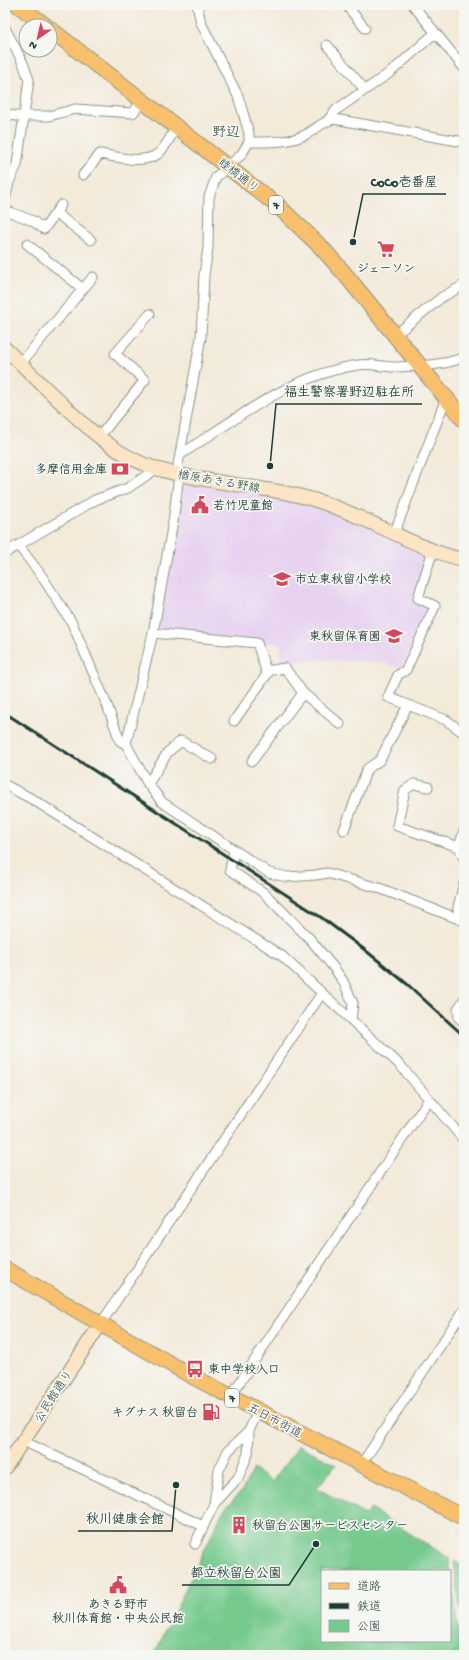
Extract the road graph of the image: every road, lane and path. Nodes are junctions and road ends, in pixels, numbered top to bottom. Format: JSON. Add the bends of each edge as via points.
{"nodes":[{"id":1,"x":18,"y":5,"type":"edge"},
{"id":2,"x":197,"y":5,"type":"edge"},
{"id":3,"x":346,"y":5,"type":"edge"},
{"id":4,"x":413,"y":5,"type":"edge"},
{"id":5,"x":35,"y":18,"type":"edge"},
{"id":6,"x":5,"y":28,"type":"edge"},
{"id":7,"x":366,"y":28,"type":"dead end"},
{"id":8,"x":435,"y":33,"type":"junction"},
{"id":9,"x":58,"y":35,"type":"edge"},
{"id":10,"x":327,"y":45,"type":"dead end"},
{"id":11,"x":464,"y":68,"type":"edge"},
{"id":12,"x":366,"y":90,"type":"junction"},
{"id":13,"x":143,"y":100,"type":"junction"},
{"id":14,"x":5,"y":114,"type":"edge"},
{"id":15,"x":24,"y":116,"type":"junction"},
{"id":16,"x":328,"y":120,"type":"junction"},
{"id":17,"x":177,"y":127,"type":"junction"},
{"id":18,"x":249,"y":142,"type":"junction"},
{"id":19,"x":464,"y":142,"type":"edge"},
{"id":20,"x":229,"y":166,"type":"junction"},
{"id":21,"x":83,"y":175,"type":"dead end"},
{"id":22,"x":5,"y":200,"type":"edge"},
{"id":23,"x":61,"y":205,"type":"dead end"},
{"id":24,"x":5,"y":210,"type":"edge"},
{"id":25,"x":56,"y":213,"type":"junction"},
{"id":26,"x":91,"y":240,"type":"dead end"},
{"id":27,"x":27,"y":244,"type":"dead end"},
{"id":28,"x":93,"y":277,"type":"dead end"},
{"id":29,"x":464,"y":285,"type":"edge"},
{"id":30,"x":83,"y":289,"type":"junction"},
{"id":31,"x":150,"y":314,"type":"dead end"},
{"id":32,"x":395,"y":335,"type":"junction"},
{"id":33,"x":5,"y":348,"type":"edge"},
{"id":34,"x":464,"y":358,"type":"edge"},
{"id":35,"x":20,"y":364,"type":"junction"},
{"id":36,"x":420,"y":367,"type":"junction"},
{"id":37,"x":446,"y":398,"type":"junction"},
{"id":38,"x":464,"y":420,"type":"edge"},
{"id":39,"x":99,"y":437,"type":"junction"},
{"id":40,"x":180,"y":455,"type":"junction"},
{"id":41,"x":156,"y":469,"type":"junction"},
{"id":42,"x":179,"y":475,"type":"junction"},
{"id":43,"x":394,"y":534,"type":"junction"},
{"id":44,"x":18,"y":545,"type":"junction"},
{"id":45,"x":433,"y":550,"type":"junction"},
{"id":46,"x":5,"y":552,"type":"edge"},
{"id":47,"x":464,"y":560,"type":"edge"},
{"id":48,"x":153,"y":633,"type":"junction"},
{"id":49,"x":270,"y":670,"type":"junction"},
{"id":50,"x":304,"y":693,"type":"junction"},
{"id":51,"x":408,"y":705,"type":"junction"},
{"id":52,"x":234,"y":721,"type":"dead end"},
{"id":53,"x":340,"y":724,"type":"dead end"},
{"id":54,"x":464,"y":732,"type":"edge"},
{"id":55,"x":126,"y":744,"type":"junction"},
{"id":56,"x":212,"y":759,"type":"dead end"},
{"id":57,"x":252,"y":762,"type":"dead end"},
{"id":58,"x":148,"y":784,"type":"junction"},
{"id":59,"x":5,"y":785,"type":"edge"},
{"id":60,"x":428,"y":787,"type":"dead end"},
{"id":61,"x":344,"y":830,"type":"dead end"},
{"id":62,"x":464,"y":831,"type":"edge"},
{"id":63,"x":459,"y":847,"type":"junction"},
{"id":64,"x":234,"y":850,"type":"junction"},
{"id":65,"x":464,"y":859,"type":"edge"},
{"id":66,"x":464,"y":884,"type":"edge"},
{"id":67,"x":461,"y":919,"type":"edge"},
{"id":68,"x":322,"y":993,"type":"junction"},
{"id":69,"x":464,"y":1000,"type":"edge"},
{"id":70,"x":351,"y":1020,"type":"junction"},
{"id":71,"x":464,"y":1022,"type":"edge"},
{"id":72,"x":429,"y":1099,"type":"junction"},
{"id":73,"x":464,"y":1140,"type":"edge"},
{"id":74,"x":5,"y":1270,"type":"edge"},
{"id":75,"x":464,"y":1310,"type":"edge"},
{"id":76,"x":100,"y":1325,"type":"junction"},
{"id":77,"x":230,"y":1397,"type":"junction"},
{"id":78,"x":258,"y":1411,"type":"junction"},
{"id":79,"x":249,"y":1431,"type":"junction"},
{"id":80,"x":23,"y":1441,"type":"junction"},
{"id":81,"x":233,"y":1446,"type":"junction"},
{"id":82,"x":248,"y":1454,"type":"junction"},
{"id":83,"x":361,"y":1465,"type":"junction"},
{"id":84,"x":5,"y":1468,"type":"edge"},
{"id":85,"x":219,"y":1470,"type":"junction"},
{"id":86,"x":238,"y":1478,"type":"junction"},
{"id":87,"x":214,"y":1504,"type":"junction"},
{"id":88,"x":464,"y":1518,"type":"edge"},
{"id":89,"x":204,"y":1526,"type":"junction"},
{"id":90,"x":195,"y":1544,"type":"dead end"}],
"edges":[{"from":1,"to":5,"type":"main road"},
{"from":2,"to":18,"type":"street","via":[[201,23],[238,96],[249,133]]},
{"from":3,"to":7,"type":"street"},
{"from":4,"to":8,"type":"street"},
{"from":6,"to":15,"type":"street","via":[[29,80]]},
{"from":8,"to":11,"type":"street"},
{"from":8,"to":12,"type":"street","via":[[391,72]]},
{"from":9,"to":13,"type":"main road","name":"睦橋通り","number":"7"},
{"from":10,"to":12,"type":"street"},
{"from":12,"to":16,"type":"street","via":[[336,110]]},
{"from":13,"to":15,"type":"street","via":[[133,114],[74,109],[49,116]]},
{"from":13,"to":17,"type":"main road","name":"睦橋通り","number":"7"},
{"from":14,"to":15,"type":"street"},
{"from":15,"to":22,"type":"street","via":[[17,165]]},
{"from":16,"to":18,"type":"street","via":[[304,136],[282,141]]},
{"from":16,"to":19,"type":"street"},
{"from":17,"to":20,"type":"main road","name":"睦橋通り","number":"7"},
{"from":17,"to":21,"type":"street","via":[[159,153],[149,158],[130,159],[100,154]]},
{"from":18,"to":20,"type":"street","via":[[241,155]]},
{"from":20,"to":32,"type":"main road","name":"睦橋通り","number":"7","via":[[278,206],[321,248]]},
{"from":20,"to":40,"type":"street","via":[[216,176],[209,197],[201,337]]},
{"from":23,"to":25,"type":"street"},
{"from":24,"to":25,"type":"street","via":[[44,228]]},
{"from":25,"to":26,"type":"street"},
{"from":27,"to":30,"type":"street"},
{"from":28,"to":30,"type":"street"},
{"from":29,"to":32,"type":"street","via":[[442,297]]},
{"from":30,"to":35,"type":"street"},
{"from":31,"to":39,"type":"street","via":[[115,354],[145,380]]},
{"from":32,"to":36,"type":"main road","name":"睦橋通り","number":"7"},
{"from":33,"to":35,"type":"main road","name":"楢原あきる野線"},
{"from":34,"to":36,"type":"street","via":[[445,364]]},
{"from":35,"to":39,"type":"main road","name":"楢原あきる野線"},
{"from":36,"to":37,"type":"main road","name":"睦橋通り","number":"7"},
{"from":36,"to":40,"type":"street","via":[[358,365],[299,381]]},
{"from":37,"to":38,"type":"main road","name":"睦橋通り","number":"7"},
{"from":37,"to":43,"type":"street"},
{"from":39,"to":41,"type":"main road","name":"楢原あきる野線","via":[[132,459]]},
{"from":40,"to":42,"type":"street"},
{"from":41,"to":42,"type":"main road","name":"楢原あきる野線"},
{"from":41,"to":44,"type":"street","via":[[128,488],[95,500]]},
{"from":42,"to":43,"type":"main road","name":"楢原あきる野線","via":[[297,495],[343,509]]},
{"from":42,"to":48,"type":"street"},
{"from":43,"to":45,"type":"main road","name":"楢原あきる野線"},
{"from":44,"to":46,"type":"street"},
{"from":44,"to":55,"type":"street","via":[[41,575],[72,624],[120,741]]},
{"from":45,"to":47,"type":"main road","name":"楢原あきる野線"},
{"from":45,"to":51,"type":"street","via":[[418,598],[435,606],[406,670],[398,675],[388,697]]},
{"from":48,"to":49,"type":"street","via":[[256,643],[266,671]]},
{"from":48,"to":55,"type":"street"},
{"from":49,"to":50,"type":"street","via":[[285,668]]},
{"from":49,"to":52,"type":"street"},
{"from":50,"to":53,"type":"street"},
{"from":50,"to":57,"type":"street"},
{"from":51,"to":54,"type":"street","via":[[446,720]]},
{"from":51,"to":61,"type":"street","via":[[380,760],[366,769]]},
{"from":55,"to":58,"type":"street"},
{"from":56,"to":58,"type":"street","via":[[181,740],[168,752]]},
{"from":58,"to":64,"type":"street","via":[[162,802]]},
{"from":59,"to":68,"type":"street","via":[[32,799],[282,956]]},
{"from":60,"to":63,"type":"street","via":[[414,784],[405,790],[397,826]]},
{"from":62,"to":63,"type":"street"},
{"from":63,"to":65,"type":"street"},
{"from":64,"to":67,"type":"street","via":[[269,873],[287,877],[327,873],[378,888]]},
{"from":64,"to":70,"type":"street","via":[[230,870],[264,893],[310,939],[343,981],[353,1003]]},
{"from":66,"to":67,"type":"street","via":[[458,907]]},
{"from":68,"to":70,"type":"street"},
{"from":68,"to":76,"type":"street"},
{"from":69,"to":71,"type":"street","via":[[458,1009],[459,1018]]},
{"from":70,"to":72,"type":"street","via":[[400,1065]]},
{"from":72,"to":73,"type":"street"},
{"from":72,"to":77,"type":"street"},
{"from":74,"to":76,"type":"main road","name":"五日市街道","number":"7"},
{"from":75,"to":83,"type":"street"},
{"from":76,"to":77,"type":"main road","name":"五日市街道","number":"7"},
{"from":76,"to":80,"type":"main road","name":"公民館通り"},
{"from":77,"to":78,"type":"main road","name":"五日市街道","number":"7"},
{"from":78,"to":79,"type":"street"},
{"from":78,"to":83,"type":"main road","name":"五日市街道","number":"7"},
{"from":79,"to":81,"type":"street"},
{"from":79,"to":82,"type":"street"},
{"from":80,"to":84,"type":"main road","name":"公民館通り"},
{"from":80,"to":89,"type":"street"},
{"from":81,"to":82,"type":"street","via":[[239,1444]]},
{"from":81,"to":85,"type":"street"},
{"from":82,"to":86,"type":"street"},
{"from":83,"to":88,"type":"main road","name":"五日市街道","number":"7"},
{"from":85,"to":86,"type":"street","via":[[222,1480],[229,1483]]},
{"from":85,"to":87,"type":"street"},
{"from":86,"to":87,"type":"street"},
{"from":87,"to":89,"type":"street"},
{"from":89,"to":90,"type":"street"}]}
